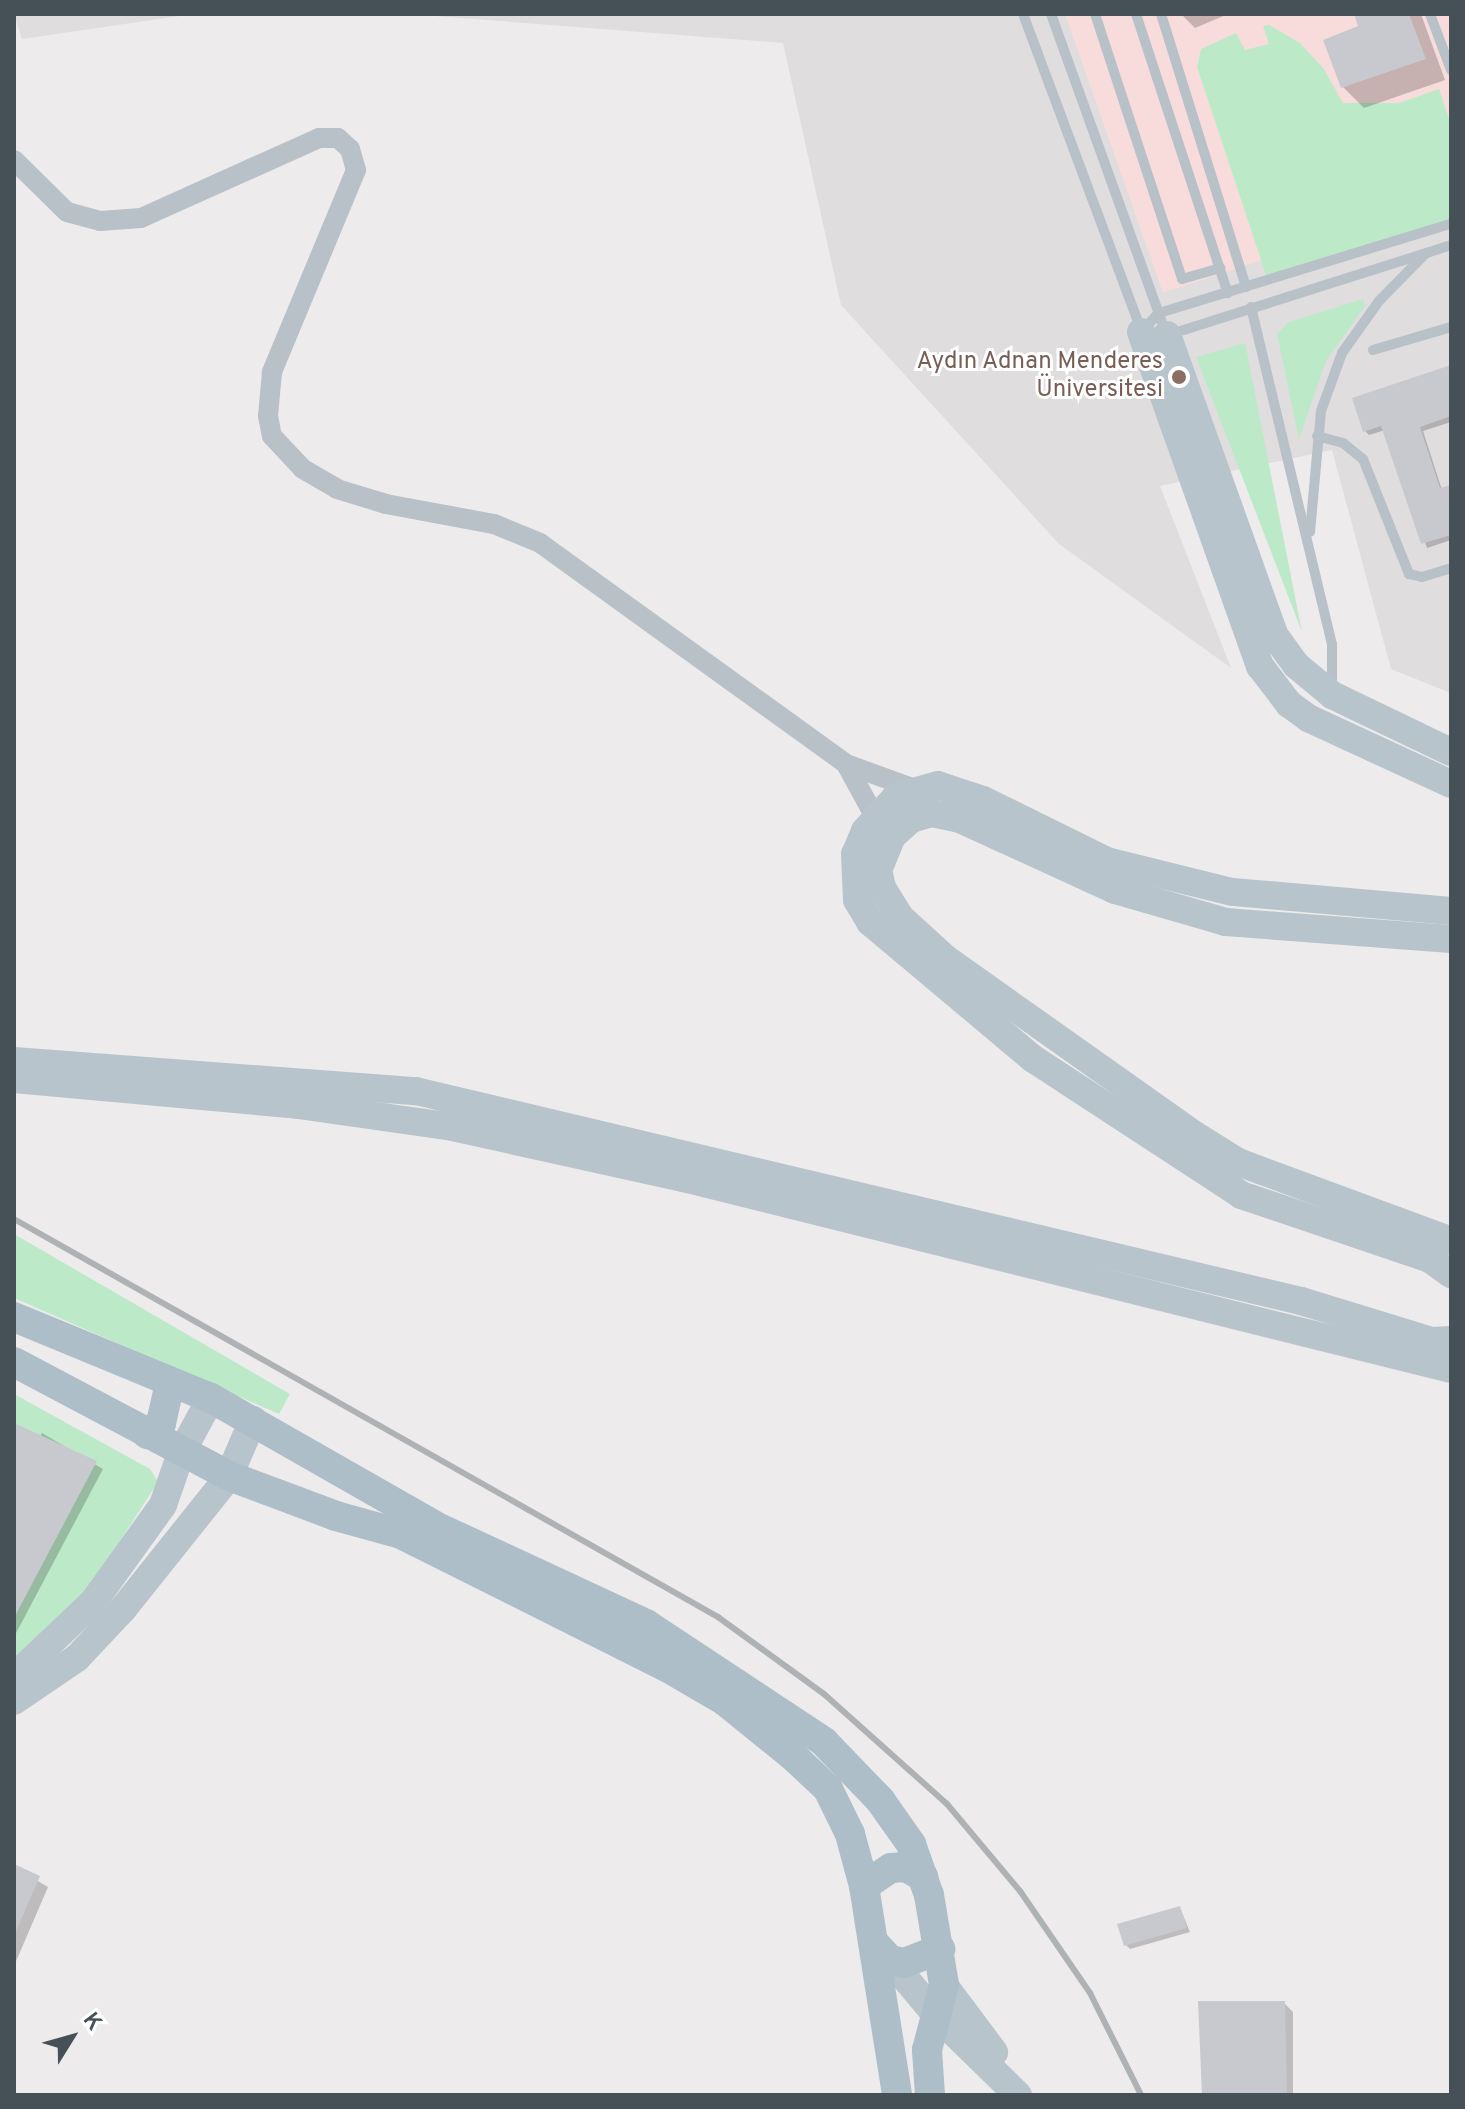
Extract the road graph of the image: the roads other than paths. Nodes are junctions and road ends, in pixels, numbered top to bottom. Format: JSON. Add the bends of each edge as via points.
{"nodes":[{"id":1,"x":1023,"y":14,"type":"edge"},
{"id":2,"x":1051,"y":14,"type":"edge"},
{"id":3,"x":1095,"y":14,"type":"edge"},
{"id":4,"x":1136,"y":14,"type":"edge"},
{"id":5,"x":1161,"y":14,"type":"edge"},
{"id":6,"x":1430,"y":14,"type":"edge"},
{"id":7,"x":1451,"y":70,"type":"edge"},
{"id":8,"x":14,"y":160,"type":"edge"},
{"id":9,"x":1450,"y":226,"type":"edge"},
{"id":10,"x":1451,"y":245,"type":"edge"},
{"id":11,"x":1426,"y":253,"type":"junction"},
{"id":12,"x":1220,"y":268,"type":"junction"},
{"id":13,"x":1246,"y":287,"type":"junction"},
{"id":14,"x":1228,"y":293,"type":"junction"},
{"id":15,"x":1251,"y":307,"type":"junction"},
{"id":16,"x":1156,"y":327,"type":"junction"},
{"id":17,"x":1451,"y":327,"type":"edge"},
{"id":18,"x":1373,"y":350,"type":"dead end"},
{"id":19,"x":1317,"y":436,"type":"junction"},
{"id":20,"x":1309,"y":546,"type":"junction"},
{"id":21,"x":1451,"y":568,"type":"edge"},
{"id":22,"x":1332,"y":695,"type":"junction"},
{"id":23,"x":1451,"y":752,"type":"edge"},
{"id":24,"x":846,"y":764,"type":"junction"},
{"id":25,"x":1451,"y":784,"type":"edge"},
{"id":26,"x":915,"y":789,"type":"junction"},
{"id":27,"x":875,"y":817,"type":"junction"},
{"id":28,"x":1451,"y":911,"type":"edge"},
{"id":29,"x":1451,"y":939,"type":"edge"},
{"id":30,"x":14,"y":1061,"type":"edge"},
{"id":31,"x":14,"y":1079,"type":"edge"},
{"id":32,"x":1451,"y":1241,"type":"edge"},
{"id":33,"x":1451,"y":1274,"type":"edge"},
{"id":34,"x":14,"y":1317,"type":"edge"},
{"id":35,"x":1451,"y":1340,"type":"edge"},
{"id":36,"x":14,"y":1362,"type":"edge"},
{"id":37,"x":1451,"y":1369,"type":"edge"},
{"id":38,"x":170,"y":1383,"type":"junction"},
{"id":39,"x":211,"y":1398,"type":"junction"},
{"id":40,"x":253,"y":1420,"type":"junction"},
{"id":41,"x":147,"y":1434,"type":"junction"},
{"id":42,"x":181,"y":1453,"type":"junction"},
{"id":43,"x":229,"y":1476,"type":"junction"},
{"id":44,"x":14,"y":1677,"type":"edge"},
{"id":45,"x":14,"y":1701,"type":"edge"},
{"id":46,"x":923,"y":1877,"type":"junction"},
{"id":47,"x":864,"y":1886,"type":"junction"},
{"id":48,"x":940,"y":1949,"type":"junction"},
{"id":49,"x":882,"y":1952,"type":"junction"},
{"id":50,"x":944,"y":1985,"type":"junction"},
{"id":51,"x":937,"y":2016,"type":"junction"},
{"id":52,"x":1014,"y":2090,"type":"edge"},
{"id":53,"x":897,"y":2095,"type":"edge"},
{"id":54,"x":930,"y":2095,"type":"edge"}],
"edges":[{"from":1,"to":16,"type":"lane"},
{"from":2,"to":16,"type":"lane"},
{"from":3,"to":12,"type":"lane","via":[[1182,279]]},
{"from":4,"to":12,"type":"lane"},
{"from":5,"to":13,"type":"lane"},
{"from":6,"to":7,"type":"lane"},
{"from":8,"to":24,"type":"street","via":[[67,212],[114,220],[141,218],[319,138],[338,138],[350,149],[356,170],[272,372],[272,436],[303,469],[337,489],[494,524],[540,543]]},
{"from":9,"to":13,"type":"lane"},
{"from":10,"to":11,"type":"lane"},
{"from":11,"to":15,"type":"lane"},
{"from":11,"to":19,"type":"lane","via":[[1379,301],[1342,353]]},
{"from":12,"to":14,"type":"lane"},
{"from":13,"to":14,"type":"lane"},
{"from":14,"to":16,"type":"lane"},
{"from":15,"to":16,"type":"lane"},
{"from":15,"to":20,"type":"lane"},
{"from":16,"to":22,"type":"street","via":[[1275,636],[1296,665]]},
{"from":16,"to":25,"type":"street","via":[[1260,666],[1289,704],[1308,718]]},
{"from":17,"to":18,"type":"lane"},
{"from":19,"to":20,"type":"lane"},
{"from":19,"to":21,"type":"lane","via":[[1343,443],[1363,459],[1409,574],[1422,577]]},
{"from":20,"to":22,"type":"lane","via":[[1332,644]]},
{"from":22,"to":23,"type":"street"},
{"from":24,"to":26,"type":"street"},
{"from":24,"to":27,"type":"street"},
{"from":26,"to":27,"type":"street","via":[[896,797]]},
{"from":26,"to":28,"type":"street","via":[[938,785],[983,800],[1107,861],[1232,892]]},
{"from":27,"to":33,"type":"street","via":[[855,854],[853,878],[857,900],[870,922],[1020,1048],[1241,1195],[1430,1259]]},
{"from":29,"to":32,"type":"street","via":[[1226,922],[1115,890],[960,819],[931,813],[911,819],[892,836],[878,870],[882,888],[900,917],[946,959],[1195,1135],[1238,1162]]},
{"from":30,"to":35,"type":"street","via":[[416,1091],[1285,1297],[1432,1341]]},
{"from":31,"to":37,"type":"street","via":[[298,1105],[448,1126],[683,1178]]},
{"from":34,"to":38,"type":"main road"},
{"from":36,"to":41,"type":"main road"},
{"from":38,"to":39,"type":"main road"},
{"from":38,"to":41,"type":"main road","via":[[161,1423]]},
{"from":39,"to":40,"type":"main road"},
{"from":39,"to":42,"type":"street"},
{"from":40,"to":43,"type":"street","via":[[245,1450]]},
{"from":40,"to":46,"type":"main road","via":[[435,1526],[646,1624],[756,1692],[824,1742],[880,1800],[911,1844]]},
{"from":41,"to":42,"type":"main road"},
{"from":42,"to":43,"type":"main road"},
{"from":42,"to":44,"type":"street","via":[[163,1505],[94,1601]]},
{"from":43,"to":45,"type":"street","via":[[77,1658]]},
{"from":43,"to":47,"type":"main road","via":[[401,1534],[725,1701],[828,1789],[850,1834]]},
{"from":46,"to":47,"type":"main road","via":[[906,1867],[891,1868]]},
{"from":46,"to":48,"type":"main road"},
{"from":47,"to":49,"type":"main road"},
{"from":48,"to":49,"type":"main road","via":[[926,1958]]},
{"from":48,"to":50,"type":"main road"},
{"from":49,"to":51,"type":"street"},
{"from":49,"to":53,"type":"main road"},
{"from":50,"to":51,"type":"main road"},
{"from":50,"to":52,"type":"street"},
{"from":51,"to":52,"type":"street"},
{"from":51,"to":54,"type":"main road","via":[[927,2050]]}]}
